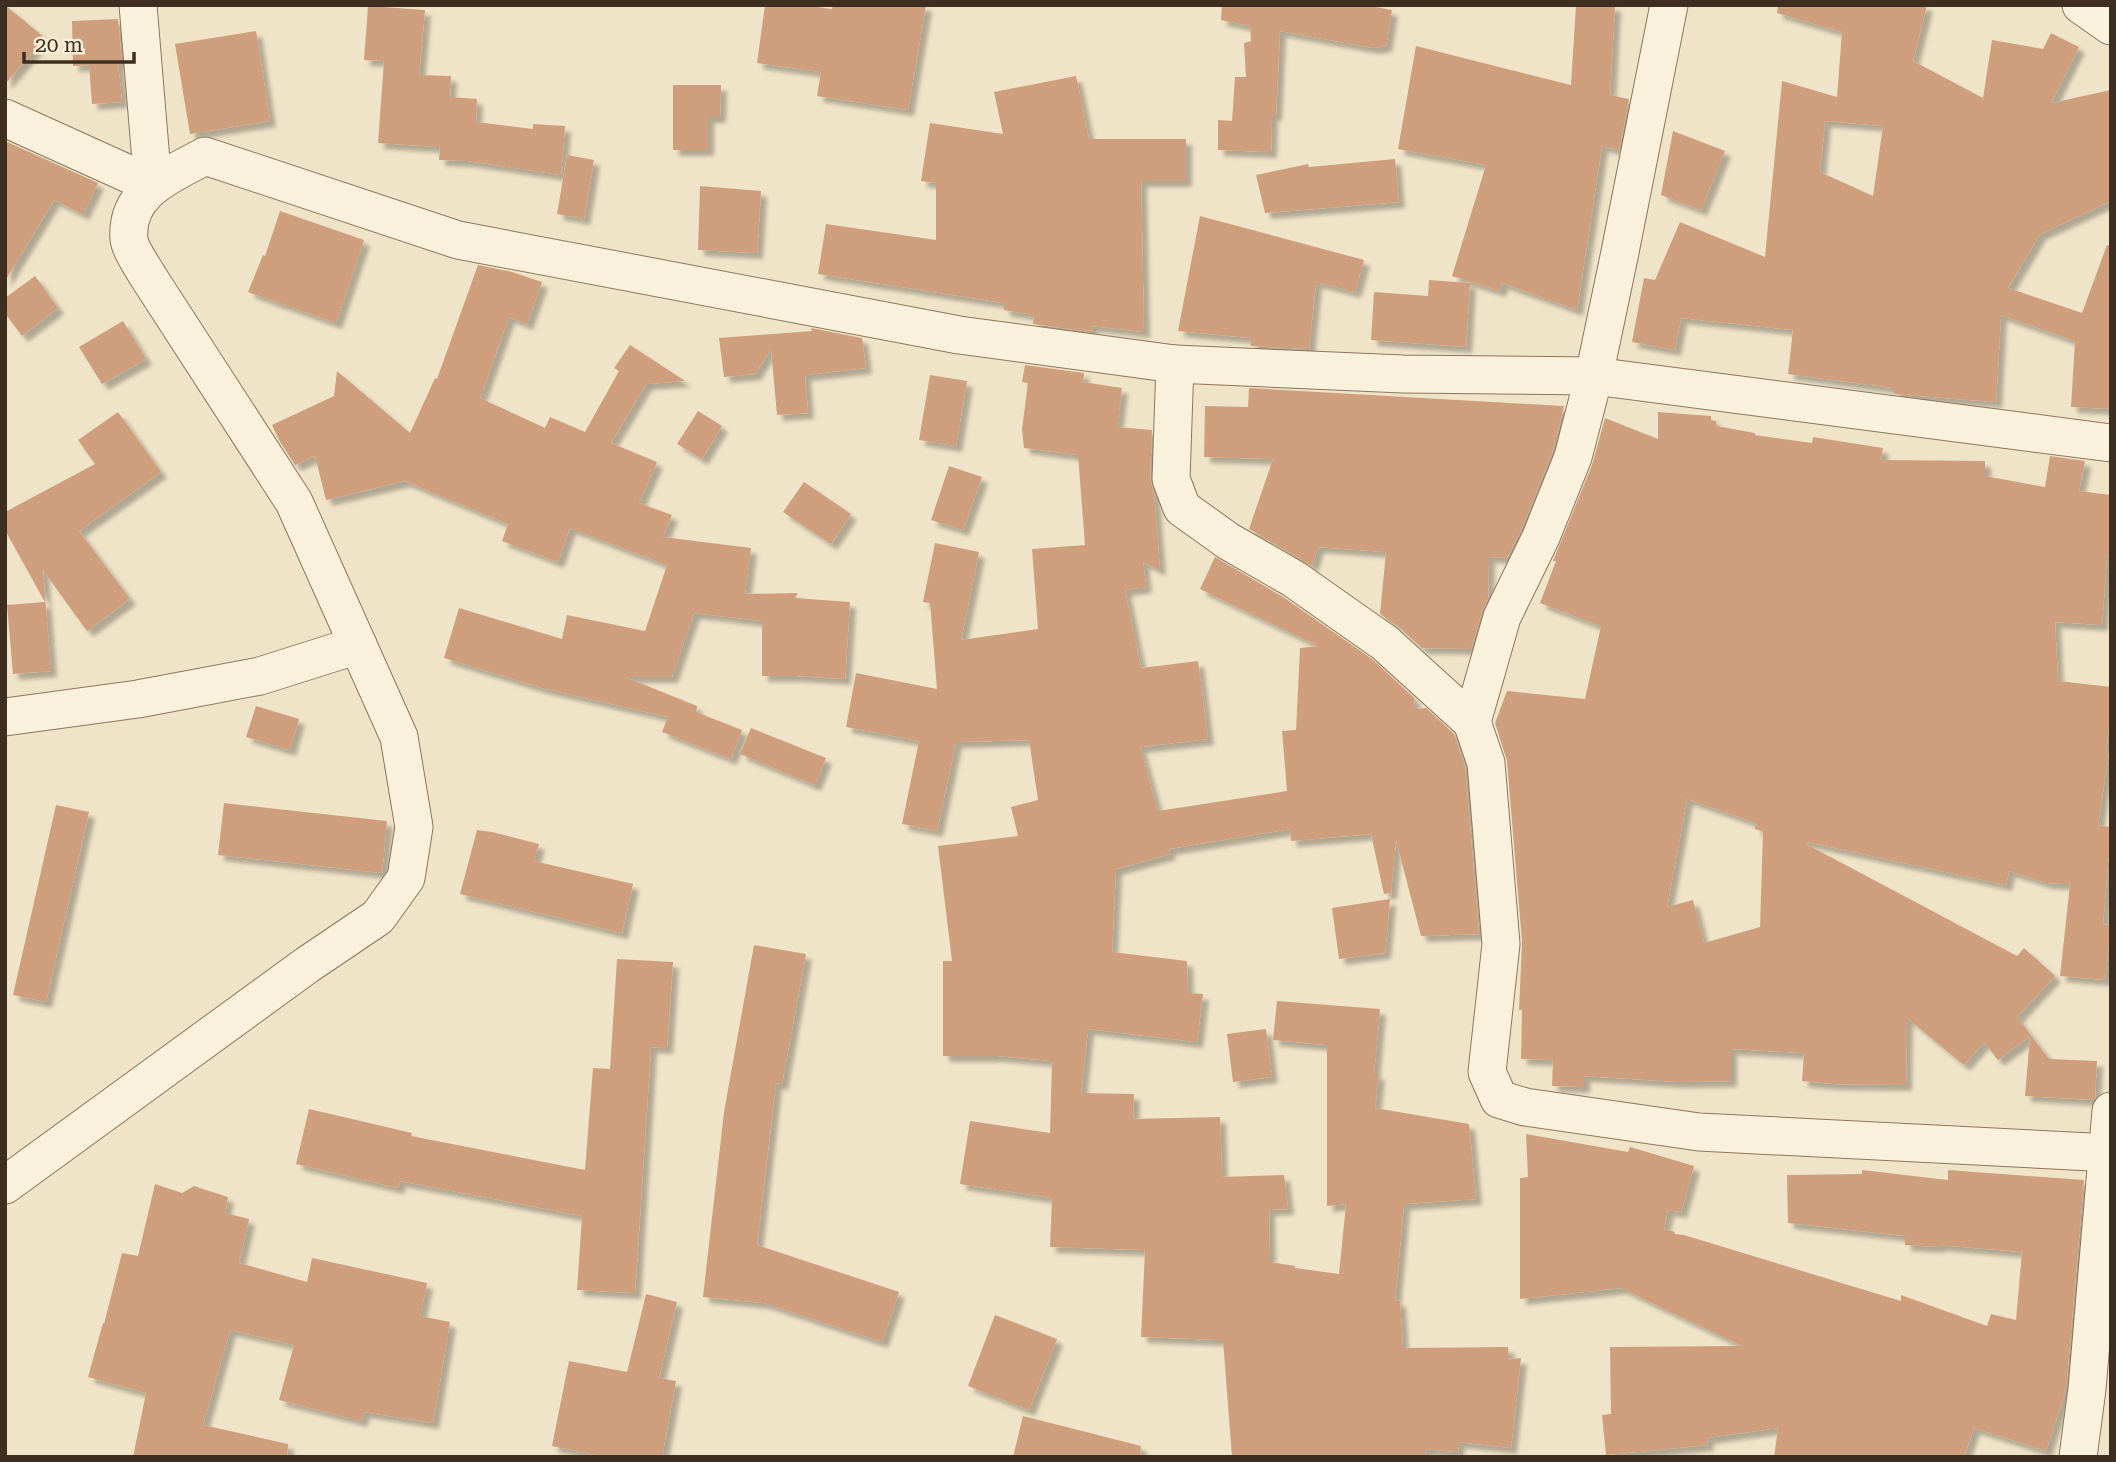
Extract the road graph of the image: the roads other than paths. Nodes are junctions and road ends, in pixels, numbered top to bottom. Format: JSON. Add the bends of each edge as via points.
{"nodes":[{"id":1,"x":138,"y":5,"type":"edge"},
{"id":2,"x":1669,"y":5,"type":"edge"},
{"id":3,"x":2081,"y":5,"type":"edge"},
{"id":4,"x":2111,"y":26,"type":"edge"},
{"id":5,"x":5,"y":118,"type":"edge"},
{"id":6,"x":153,"y":184,"type":"junction"},
{"id":7,"x":1175,"y":364,"type":"junction"},
{"id":8,"x":1594,"y":376,"type":"junction"},
{"id":9,"x":2111,"y":443,"type":"edge"},
{"id":10,"x":358,"y":645,"type":"junction"},
{"id":11,"x":5,"y":717,"type":"edge"},
{"id":12,"x":1472,"y":722,"type":"junction"},
{"id":13,"x":2111,"y":1111,"type":"edge"},
{"id":14,"x":2109,"y":1153,"type":"edge"},
{"id":15,"x":5,"y":1185,"type":"edge"},
{"id":16,"x":2078,"y":1457,"type":"edge"}],
"edges":[{"from":1,"to":6,"type":"street"},
{"from":2,"to":8,"type":"street"},
{"from":3,"to":4,"type":"street"},
{"from":5,"to":6,"type":"street"},
{"from":6,"to":7,"type":"street","via":[[205,156],[458,240],[959,335]]},
{"from":6,"to":10,"type":"street","via":[[132,210],[129,240],[294,502]]},
{"from":7,"to":8,"type":"street"},
{"from":7,"to":12,"type":"street","via":[[1171,479],[1182,508],[1385,643]]},
{"from":8,"to":9,"type":"street"},
{"from":8,"to":12,"type":"street","via":[[1573,457],[1542,537],[1502,617]]},
{"from":10,"to":11,"type":"street","via":[[260,676]]},
{"from":10,"to":15,"type":"street","via":[[400,737],[414,827],[406,878],[378,917]]},
{"from":12,"to":14,"type":"street","via":[[1486,763],[1501,944],[1487,1072],[1499,1100],[1699,1132]]},
{"from":13,"to":14,"type":"street"},
{"from":14,"to":16,"type":"street"}]}
